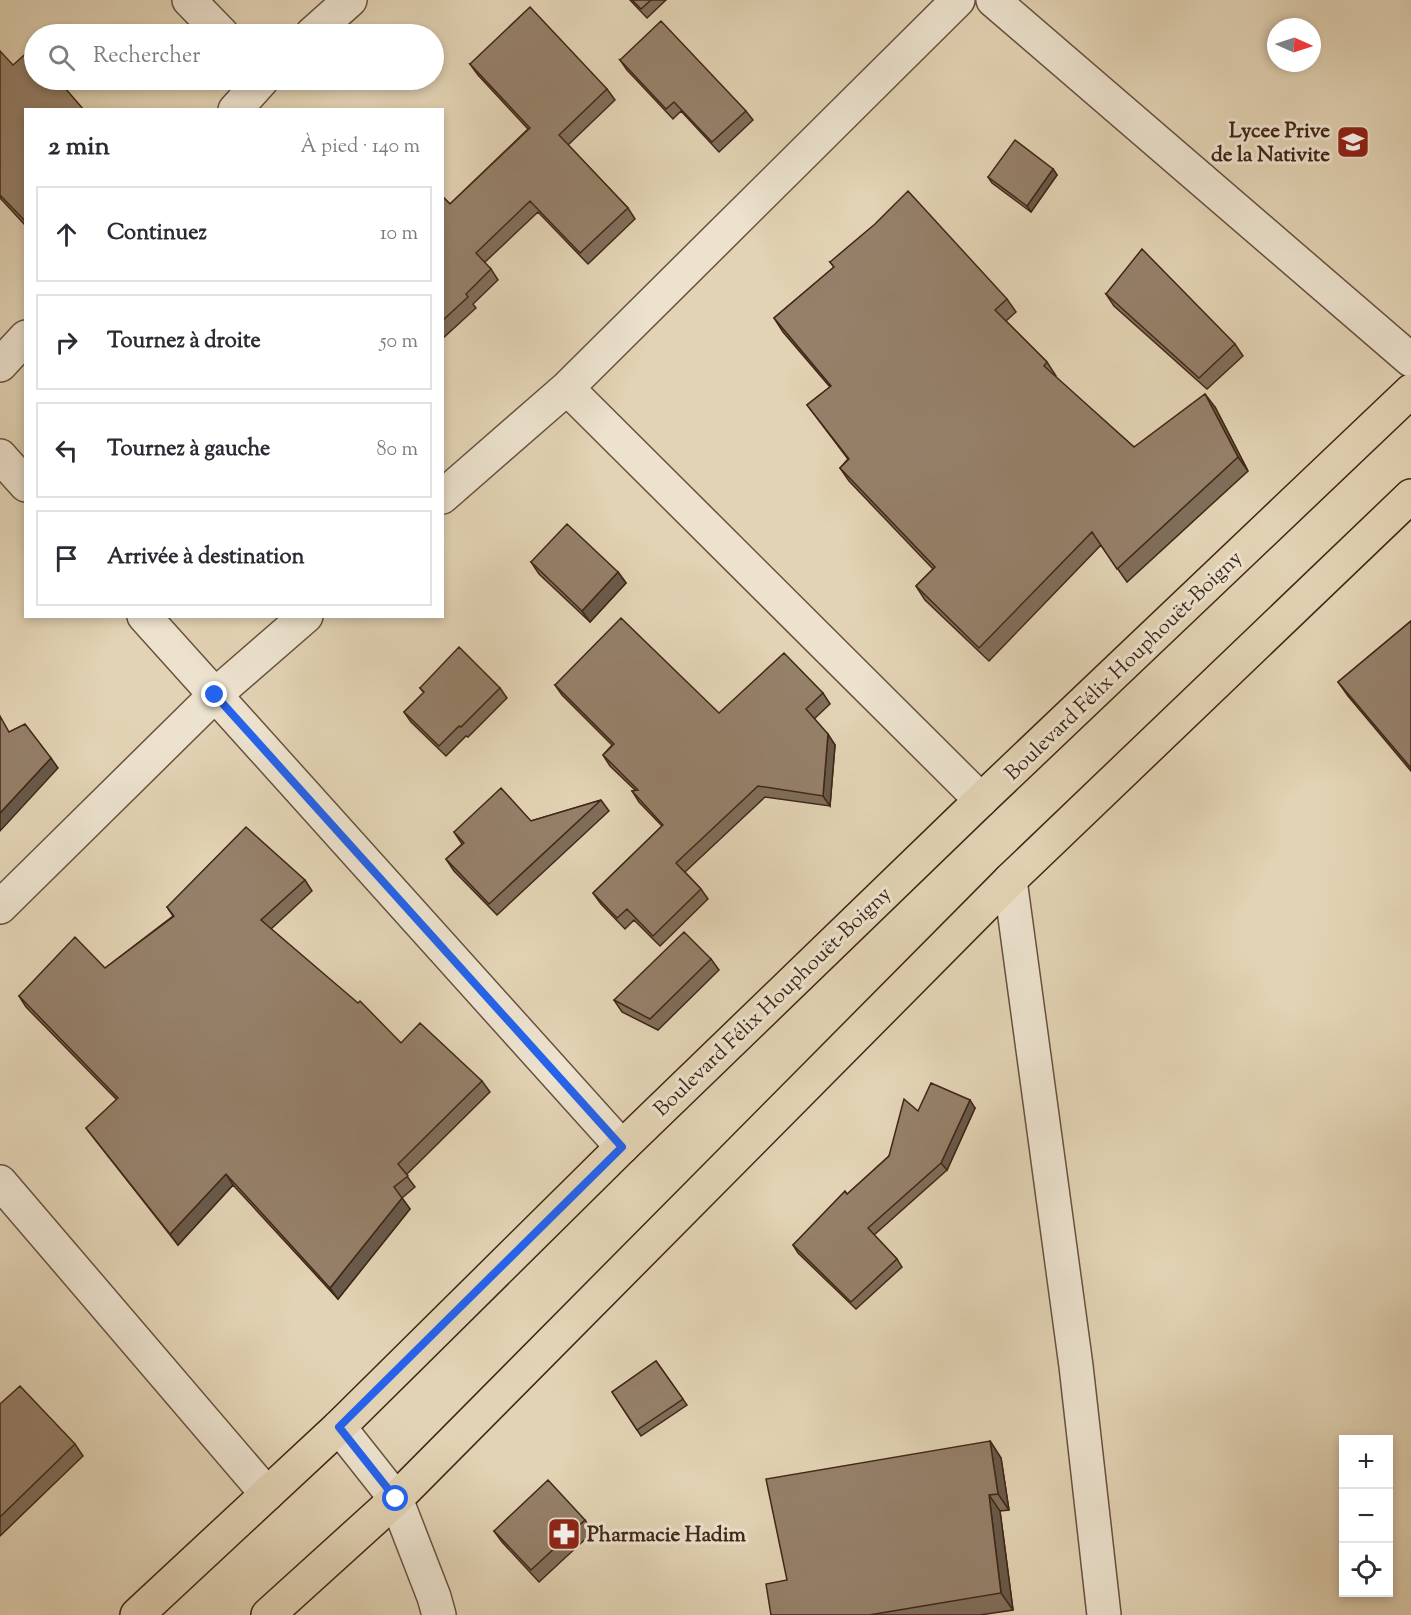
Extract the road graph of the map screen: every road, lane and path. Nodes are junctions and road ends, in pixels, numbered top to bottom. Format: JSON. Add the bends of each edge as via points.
{"nodes":[{"id":1,"x":189,"y":0,"type":"edge"},
{"id":2,"x":350,"y":0,"type":"edge"},
{"id":3,"x":958,"y":0,"type":"edge"},
{"id":4,"x":993,"y":0,"type":"edge"},
{"id":5,"x":212,"y":24,"type":"edge"},
{"id":6,"x":323,"y":24,"type":"edge"},
{"id":7,"x":253,"y":90,"type":"edge"},
{"id":8,"x":237,"y":108,"type":"edge"},
{"id":9,"x":24,"y":339,"type":"edge"},
{"id":10,"x":1411,"y":360,"type":"edge"},
{"id":11,"x":0,"y":365,"type":"edge"},
{"id":12,"x":567,"y":388,"type":"junction"},
{"id":13,"x":1411,"y":392,"type":"edge"},
{"id":14,"x":0,"y":456,"type":"edge"},
{"id":15,"x":24,"y":483,"type":"edge"},
{"id":16,"x":444,"y":495,"type":"edge"},
{"id":17,"x":1411,"y":496,"type":"edge"},
{"id":18,"x":146,"y":618,"type":"edge"},
{"id":19,"x":304,"y":618,"type":"edge"},
{"id":20,"x":215,"y":695,"type":"junction"},
{"id":21,"x":981,"y":800,"type":"junction"},
{"id":22,"x":1010,"y":880,"type":"junction"},
{"id":23,"x":0,"y":907,"type":"edge"},
{"id":24,"x":622,"y":1147,"type":"junction"},
{"id":25,"x":0,"y":1182,"type":"edge"},
{"id":26,"x":339,"y":1427,"type":"junction"},
{"id":27,"x":267,"y":1494,"type":"junction"},
{"id":28,"x":396,"y":1499,"type":"junction"},
{"id":29,"x":137,"y":1615,"type":"edge"},
{"id":30,"x":268,"y":1615,"type":"edge"},
{"id":31,"x":439,"y":1615,"type":"edge"},
{"id":32,"x":1104,"y":1615,"type":"edge"}],
"edges":[{"from":1,"to":5,"type":"street"},
{"from":2,"to":6,"type":"street"},
{"from":3,"to":12,"type":"street"},
{"from":4,"to":10,"type":"street"},
{"from":7,"to":8,"type":"street"},
{"from":9,"to":11,"type":"street"},
{"from":12,"to":16,"type":"street"},
{"from":12,"to":21,"type":"street"},
{"from":13,"to":21,"type":"main road","name":"Boulevard Félix Houphouët-Boigny"},
{"from":14,"to":15,"type":"street"},
{"from":17,"to":22,"type":"main road"},
{"from":18,"to":20,"type":"street"},
{"from":19,"to":20,"type":"street"},
{"from":20,"to":23,"type":"street"},
{"from":20,"to":24,"type":"street"},
{"from":21,"to":24,"type":"main road","name":"Boulevard Félix Houphouët-Boigny"},
{"from":22,"to":28,"type":"main road"},
{"from":22,"to":32,"type":"street","via":[[1076,1366]]},
{"from":24,"to":26,"type":"main road","name":"Boulevard Félix Houphouët-Boigny"},
{"from":25,"to":27,"type":"street"},
{"from":26,"to":27,"type":"main road","name":"Boulevard Félix Houphouët-Boigny"},
{"from":26,"to":28,"type":"street"},
{"from":27,"to":29,"type":"main road","name":"Boulevard Félix Houphouët-Boigny"},
{"from":28,"to":30,"type":"main road"},
{"from":28,"to":31,"type":"street"}]}
